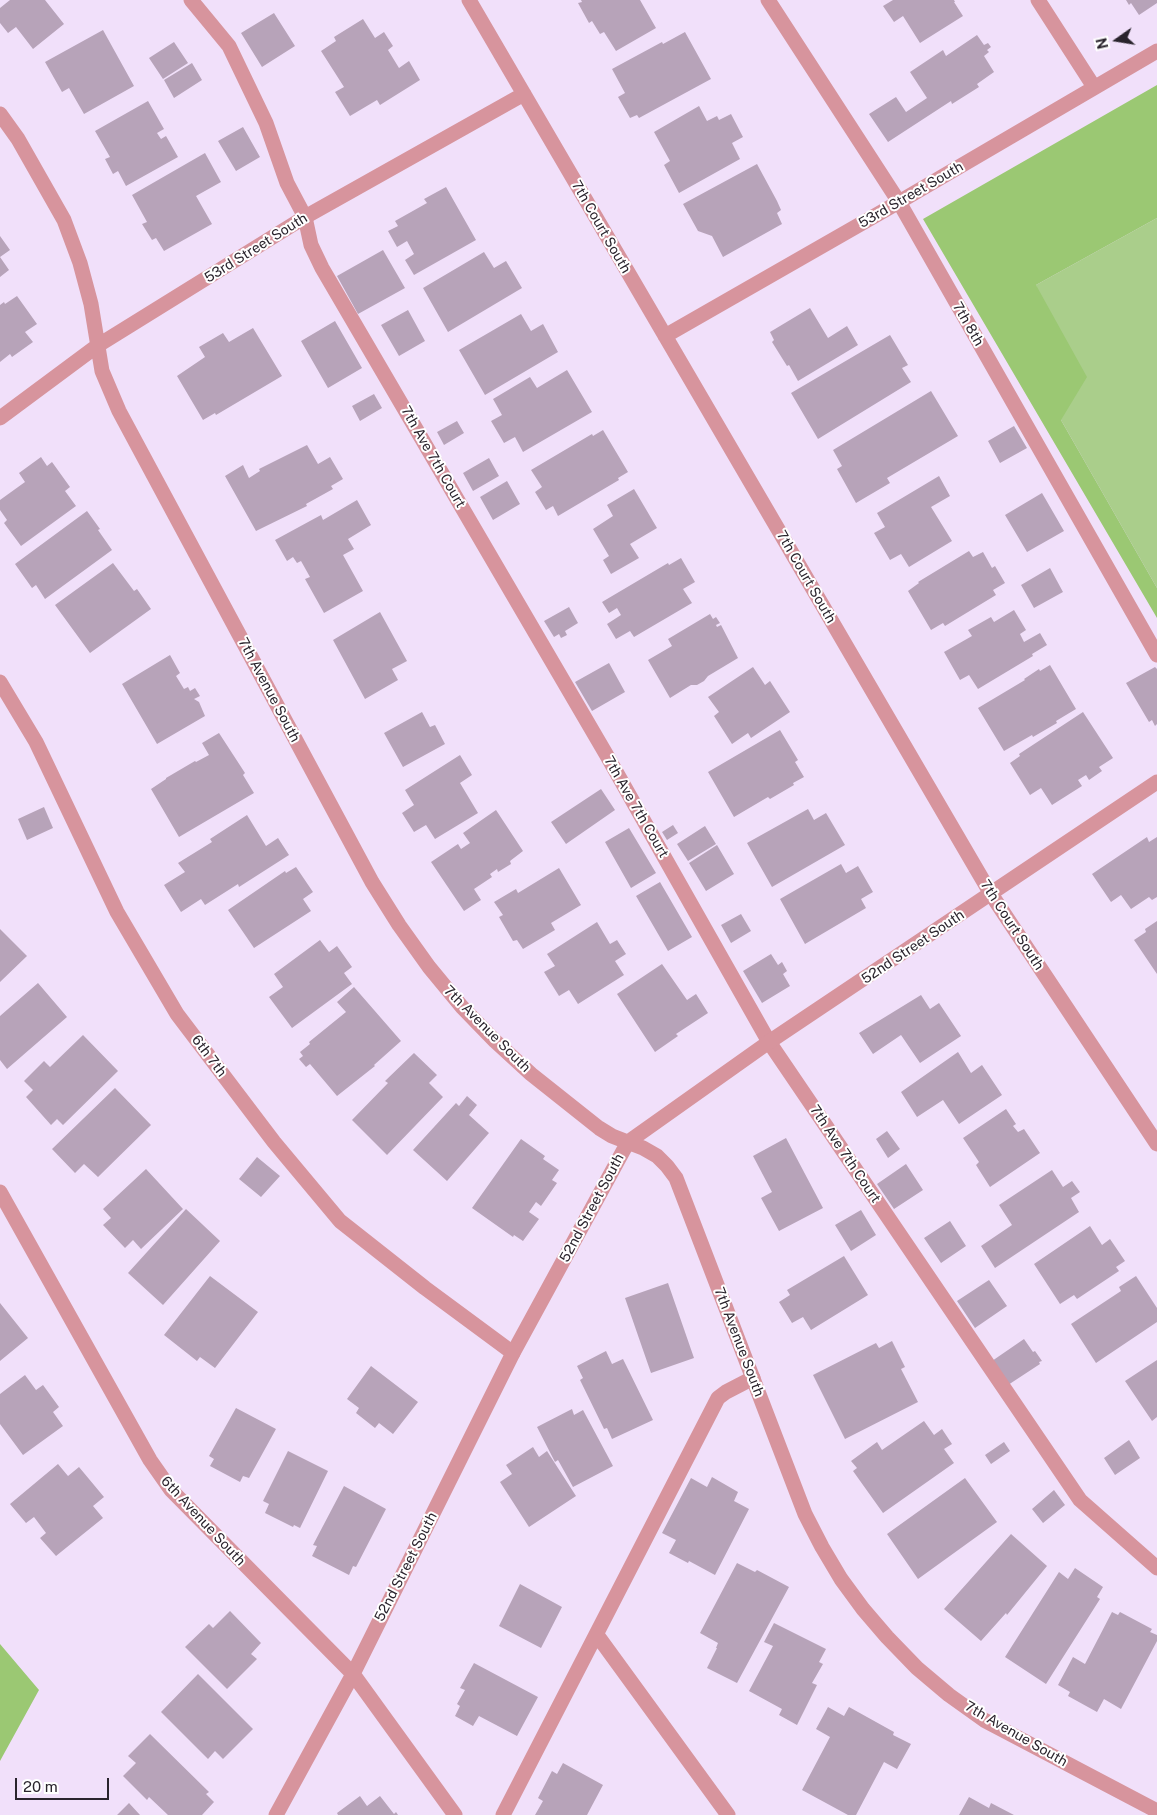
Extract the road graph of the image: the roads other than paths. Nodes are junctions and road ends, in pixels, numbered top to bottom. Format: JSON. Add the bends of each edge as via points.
{"nodes":[{"id":1,"x":191,"y":0,"type":"edge"},
{"id":2,"x":468,"y":0,"type":"edge"},
{"id":3,"x":768,"y":0,"type":"edge"},
{"id":4,"x":1038,"y":0,"type":"edge"},
{"id":5,"x":1157,"y":51,"type":"edge"},
{"id":6,"x":1094,"y":87,"type":"junction"},
{"id":7,"x":524,"y":94,"type":"junction"},
{"id":8,"x":0,"y":114,"type":"edge"},
{"id":9,"x":899,"y":202,"type":"junction"},
{"id":10,"x":305,"y":217,"type":"junction"},
{"id":11,"x":665,"y":336,"type":"junction"},
{"id":12,"x":97,"y":346,"type":"junction"},
{"id":13,"x":0,"y":418,"type":"edge"},
{"id":14,"x":1157,"y":655,"type":"edge"},
{"id":15,"x":0,"y":682,"type":"edge"},
{"id":16,"x":1157,"y":782,"type":"edge"},
{"id":17,"x":991,"y":894,"type":"junction"},
{"id":18,"x":769,"y":1042,"type":"junction"},
{"id":19,"x":628,"y":1142,"type":"junction"},
{"id":20,"x":1157,"y":1144,"type":"edge"},
{"id":21,"x":0,"y":1192,"type":"edge"},
{"id":22,"x":513,"y":1353,"type":"junction"},
{"id":23,"x":753,"y":1378,"type":"junction"},
{"id":24,"x":1157,"y":1568,"type":"edge"},
{"id":25,"x":597,"y":1634,"type":"junction"},
{"id":26,"x":353,"y":1674,"type":"junction"},
{"id":27,"x":1157,"y":1811,"type":"edge"},
{"id":28,"x":276,"y":1815,"type":"edge"},
{"id":29,"x":455,"y":1815,"type":"edge"},
{"id":30,"x":503,"y":1815,"type":"edge"},
{"id":31,"x":728,"y":1815,"type":"edge"}],
"edges":[{"from":1,"to":10,"type":"street","name":"7th Ave 7th Court","via":[[229,46],[266,123],[287,182]]},
{"from":2,"to":7,"type":"street","name":"7th Court South"},
{"from":3,"to":9,"type":"street","name":"7th 8th"},
{"from":4,"to":6,"type":"street"},
{"from":5,"to":6,"type":"street","name":"53rd Street South"},
{"from":6,"to":9,"type":"street","name":"53rd Street South"},
{"from":7,"to":10,"type":"street","name":"53rd Street South"},
{"from":7,"to":11,"type":"street","name":"7th Court South"},
{"from":8,"to":12,"type":"street","name":"7th Avenue South","via":[[64,220],[80,263]]},
{"from":9,"to":11,"type":"street","name":"53rd Street South"},
{"from":9,"to":14,"type":"street","name":"7th 8th"},
{"from":10,"to":12,"type":"street","name":"53rd Street South"},
{"from":10,"to":18,"type":"street","name":"7th Ave 7th Court","via":[[311,245],[322,268],[606,754]]},
{"from":11,"to":17,"type":"street","name":"7th Court South"},
{"from":12,"to":13,"type":"street","name":"53rd Street South"},
{"from":12,"to":19,"type":"street","name":"7th Avenue South","via":[[102,371],[120,411],[372,882],[399,925],[429,967],[495,1041],[599,1128]]},
{"from":15,"to":22,"type":"street","name":"6th 7th","via":[[36,742],[118,912],[177,1014],[268,1135],[340,1221]]},
{"from":16,"to":17,"type":"street","name":"52nd Street South"},
{"from":17,"to":18,"type":"street","name":"52nd Street South"},
{"from":17,"to":20,"type":"street","name":"7th Court South"},
{"from":18,"to":19,"type":"street","name":"52nd Street South"},
{"from":18,"to":24,"type":"street","name":"7th Ave 7th Court","via":[[1080,1500]]},
{"from":19,"to":22,"type":"street","name":"52nd Street South"},
{"from":19,"to":23,"type":"street","name":"7th Avenue South","via":[[657,1156],[676,1178]]},
{"from":21,"to":26,"type":"street","name":"6th Avenue South","via":[[150,1460],[172,1490]]},
{"from":22,"to":26,"type":"street","name":"52nd Street South"},
{"from":23,"to":25,"type":"street","via":[[718,1398]]},
{"from":23,"to":27,"type":"street","name":"7th Avenue South","via":[[805,1514],[822,1547],[863,1609],[887,1637],[917,1668],[984,1720]]},
{"from":25,"to":30,"type":"street"},
{"from":25,"to":31,"type":"street"},
{"from":26,"to":28,"type":"street","name":"52nd Street South"},
{"from":26,"to":29,"type":"street","name":"6th Avenue South"}]}
